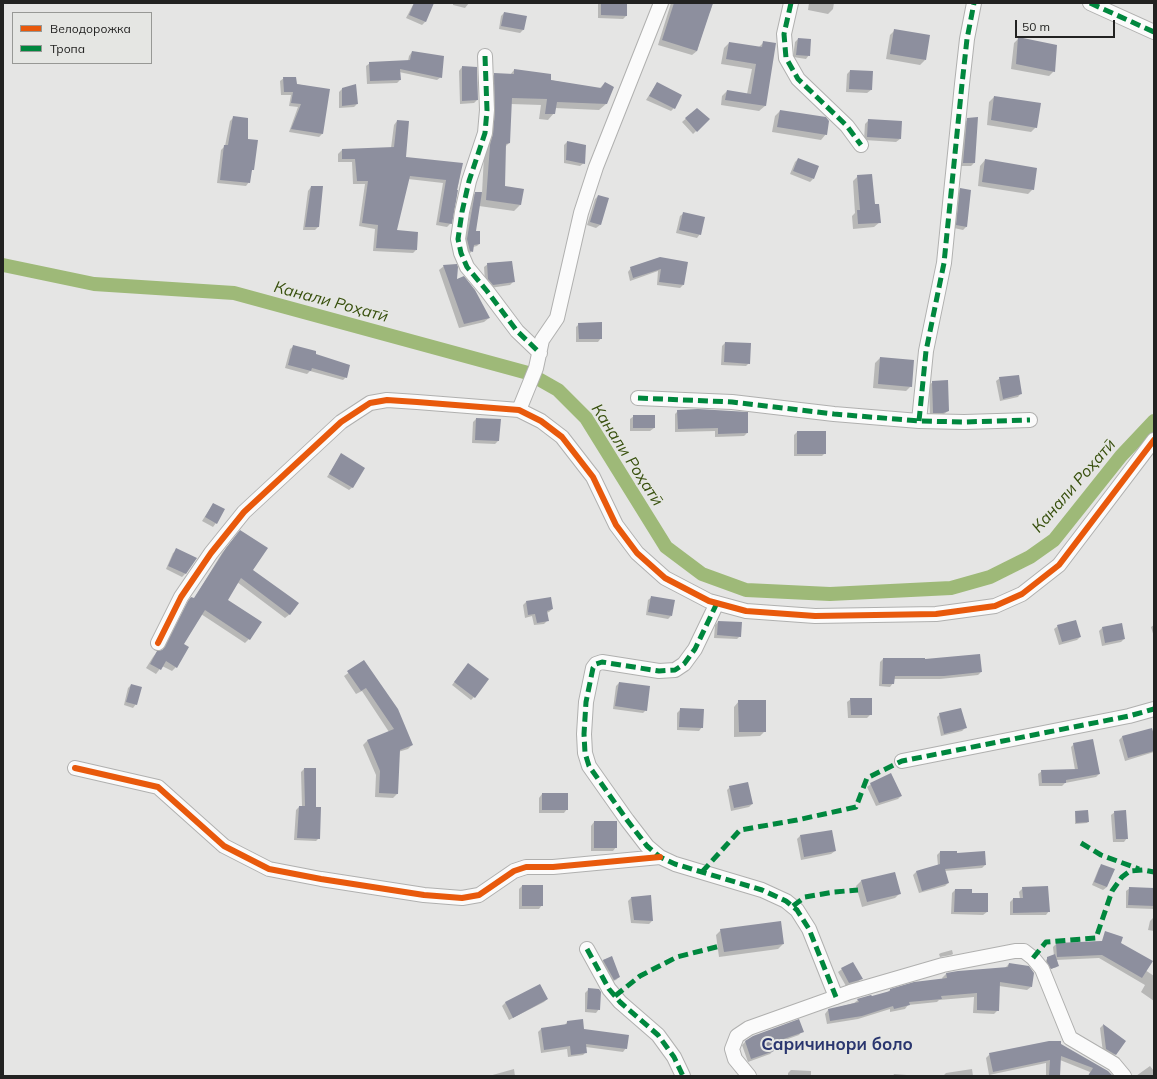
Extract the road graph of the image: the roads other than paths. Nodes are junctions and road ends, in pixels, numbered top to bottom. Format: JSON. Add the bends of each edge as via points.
{"nodes":[{"id":1,"x":661,"y":3,"type":"edge"},
{"id":2,"x":791,"y":3,"type":"edge"},
{"id":3,"x":974,"y":3,"type":"edge"},
{"id":4,"x":1090,"y":3,"type":"edge"},
{"id":5,"x":1154,"y":32,"type":"edge"},
{"id":6,"x":485,"y":56,"type":"dead end"},
{"id":7,"x":861,"y":145,"type":"dead end"},
{"id":8,"x":540,"y":353,"type":"junction"},
{"id":9,"x":638,"y":398,"type":"dead end"},
{"id":10,"x":519,"y":410,"type":"junction"},
{"id":11,"x":1030,"y":420,"type":"dead end"},
{"id":12,"x":919,"y":421,"type":"junction"},
{"id":13,"x":1154,"y":440,"type":"edge"},
{"id":14,"x":1150,"y":450,"type":"edge"},
{"id":15,"x":717,"y":603,"type":"junction"},
{"id":16,"x":158,"y":643,"type":"dead end"},
{"id":17,"x":1154,"y":709,"type":"edge"},
{"id":18,"x":902,"y":761,"type":"dead end"},
{"id":19,"x":75,"y":768,"type":"dead end"},
{"id":20,"x":660,"y":857,"type":"junction"},
{"id":21,"x":588,"y":948,"type":"dead end"},
{"id":22,"x":836,"y":997,"type":"junction"},
{"id":23,"x":683,"y":1076,"type":"edge"},
{"id":24,"x":749,"y":1076,"type":"edge"},
{"id":25,"x":1124,"y":1076,"type":"edge"}],
"edges":[{"from":1,"to":8,"type":"street","via":[[596,167],[581,213],[557,318],[542,340]]},
{"from":2,"to":7,"type":"street","via":[[784,34],[786,58],[798,79],[847,126]]},
{"from":3,"to":12,"type":"street","via":[[967,40],[944,263],[926,351]]},
{"from":4,"to":5,"type":"street"},
{"from":6,"to":8,"type":"street","via":[[485,133],[469,181],[458,239],[467,267],[517,330]]},
{"from":8,"to":10,"type":"street"},
{"from":9,"to":12,"type":"street","via":[[732,402]]},
{"from":10,"to":15,"type":"street","via":[[541,421],[562,437],[593,477],[616,525],[637,553],[665,578]]},
{"from":10,"to":16,"type":"street","via":[[410,401],[387,400],[370,403],[341,422],[244,512],[211,553],[181,598]]},
{"from":11,"to":12,"type":"street"},
{"from":13,"to":14,"type":"street"},
{"from":14,"to":15,"type":"street","via":[[1059,565],[1022,594],[995,606],[936,614],[814,616],[746,610]]},
{"from":15,"to":20,"type":"street","via":[[695,649],[684,664],[675,670],[659,671],[602,662],[592,668],[584,734],[589,766],[647,846]]},
{"from":17,"to":18,"type":"street"},
{"from":19,"to":20,"type":"street","via":[[158,787],[224,846],[269,869],[321,879],[462,898],[479,895],[514,871],[526,867],[553,867]]},
{"from":20,"to":22,"type":"street","via":[[674,864],[762,890],[786,901],[797,910],[809,929]]},
{"from":21,"to":23,"type":"street","via":[[609,989],[658,1035],[674,1056]]},
{"from":22,"to":24,"type":"street","via":[[749,1028],[736,1036],[732,1049],[735,1059]]},
{"from":22,"to":25,"type":"street","via":[[943,965],[1015,950],[1024,951],[1042,969],[1070,1038],[1114,1064]]}]}
